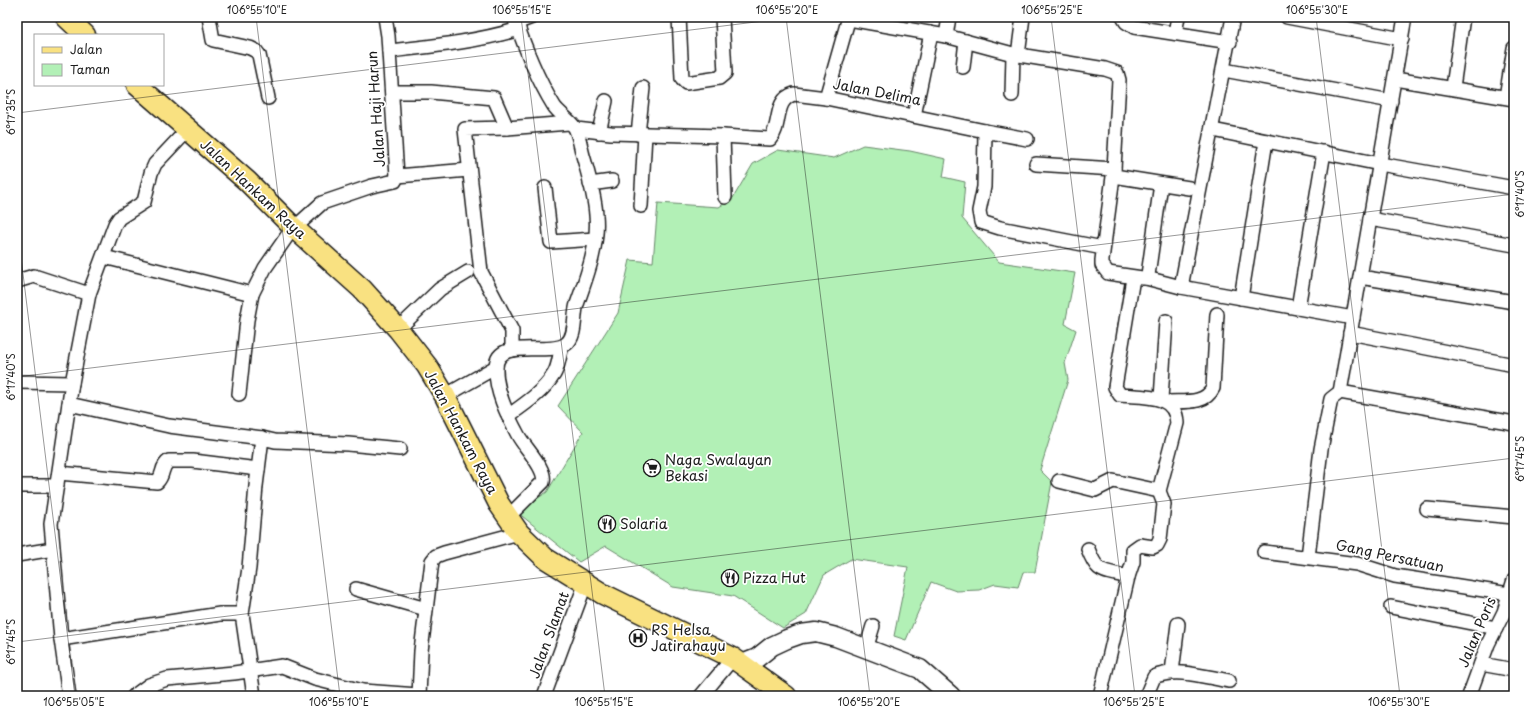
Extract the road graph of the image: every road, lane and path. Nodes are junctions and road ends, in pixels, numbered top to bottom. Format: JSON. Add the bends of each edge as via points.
{"nodes":[{"id":1,"x":66,"y":17,"type":"edge"},
{"id":2,"x":209,"y":17,"type":"edge"},
{"id":3,"x":385,"y":17,"type":"edge"},
{"id":4,"x":532,"y":17,"type":"edge"},
{"id":5,"x":679,"y":17,"type":"edge"},
{"id":6,"x":722,"y":17,"type":"edge"},
{"id":7,"x":949,"y":17,"type":"edge"},
{"id":8,"x":1023,"y":17,"type":"edge"},
{"id":9,"x":1123,"y":17,"type":"edge"},
{"id":10,"x":1178,"y":17,"type":"edge"},
{"id":11,"x":1233,"y":17,"type":"edge"},
{"id":12,"x":1287,"y":17,"type":"edge"},
{"id":13,"x":1406,"y":17,"type":"edge"},
{"id":14,"x":1463,"y":17,"type":"edge"},
{"id":15,"x":849,"y":18,"type":"edge"},
{"id":16,"x":517,"y":23,"type":"edge"},
{"id":17,"x":1175,"y":32,"type":"junction"},
{"id":18,"x":84,"y":34,"type":"edge"},
{"id":19,"x":931,"y":34,"type":"junction"},
{"id":20,"x":946,"y":36,"type":"junction"},
{"id":21,"x":1402,"y":39,"type":"junction"},
{"id":22,"x":966,"y":41,"type":"junction"},
{"id":23,"x":1230,"y":42,"type":"junction"},
{"id":24,"x":1514,"y":48,"type":"edge"},
{"id":25,"x":389,"y":51,"type":"junction"},
{"id":26,"x":1016,"y":55,"type":"junction"},
{"id":27,"x":963,"y":67,"type":"dead end"},
{"id":28,"x":1224,"y":70,"type":"junction"},
{"id":29,"x":1394,"y":79,"type":"junction"},
{"id":30,"x":138,"y":86,"type":"edge"},
{"id":31,"x":643,"y":88,"type":"dead end"},
{"id":32,"x":1453,"y":88,"type":"junction"},
{"id":33,"x":392,"y":92,"type":"junction"},
{"id":34,"x":1012,"y":95,"type":"dead end"},
{"id":35,"x":268,"y":98,"type":"dead end"},
{"id":36,"x":826,"y":98,"type":"junction"},
{"id":37,"x":1510,"y":98,"type":"edge"},
{"id":38,"x":606,"y":101,"type":"dead end"},
{"id":39,"x":1391,"y":101,"type":"junction"},
{"id":40,"x":914,"y":116,"type":"junction"},
{"id":41,"x":572,"y":126,"type":"junction"},
{"id":42,"x":507,"y":128,"type":"junction"},
{"id":43,"x":188,"y":129,"type":"junction"},
{"id":44,"x":1213,"y":130,"type":"junction"},
{"id":45,"x":985,"y":131,"type":"junction"},
{"id":46,"x":599,"y":132,"type":"junction"},
{"id":47,"x":641,"y":134,"type":"junction"},
{"id":48,"x":723,"y":136,"type":"junction"},
{"id":49,"x":1027,"y":139,"type":"dead end"},
{"id":50,"x":1266,"y":141,"type":"junction"},
{"id":51,"x":1324,"y":152,"type":"junction"},
{"id":52,"x":1036,"y":164,"type":"dead end"},
{"id":53,"x":1380,"y":164,"type":"junction"},
{"id":54,"x":469,"y":170,"type":"junction"},
{"id":55,"x":1114,"y":172,"type":"junction"},
{"id":56,"x":397,"y":176,"type":"junction"},
{"id":57,"x":612,"y":181,"type":"dead end"},
{"id":58,"x":590,"y":184,"type":"junction"},
{"id":59,"x":1161,"y":184,"type":"junction"},
{"id":60,"x":545,"y":188,"type":"dead end"},
{"id":61,"x":1189,"y":188,"type":"dead end"},
{"id":62,"x":1514,"y":188,"type":"edge"},
{"id":63,"x":725,"y":197,"type":"dead end"},
{"id":64,"x":640,"y":206,"type":"dead end"},
{"id":65,"x":1370,"y":219,"type":"junction"},
{"id":66,"x":294,"y":228,"type":"junction"},
{"id":67,"x":595,"y":239,"type":"junction"},
{"id":68,"x":1514,"y":245,"type":"edge"},
{"id":69,"x":1103,"y":248,"type":"junction"},
{"id":70,"x":104,"y":257,"type":"junction"},
{"id":71,"x":468,"y":272,"type":"dead end"},
{"id":72,"x":1360,"y":277,"type":"junction"},
{"id":73,"x":1140,"y":278,"type":"junction"},
{"id":74,"x":17,"y":280,"type":"edge"},
{"id":75,"x":1181,"y":287,"type":"junction"},
{"id":76,"x":89,"y":294,"type":"junction"},
{"id":77,"x":252,"y":294,"type":"junction"},
{"id":78,"x":1241,"y":298,"type":"junction"},
{"id":79,"x":1514,"y":302,"type":"edge"},
{"id":80,"x":1298,"y":308,"type":"junction"},
{"id":81,"x":1217,"y":314,"type":"dead end"},
{"id":82,"x":1353,"y":318,"type":"junction"},
{"id":83,"x":1166,"y":321,"type":"dead end"},
{"id":84,"x":398,"y":329,"type":"junction"},
{"id":85,"x":1350,"y":333,"type":"junction"},
{"id":86,"x":562,"y":347,"type":"junction"},
{"id":87,"x":512,"y":350,"type":"junction"},
{"id":88,"x":1514,"y":365,"type":"edge"},
{"id":89,"x":492,"y":370,"type":"junction"},
{"id":90,"x":17,"y":382,"type":"edge"},
{"id":91,"x":72,"y":383,"type":"junction"},
{"id":92,"x":1340,"y":392,"type":"junction"},
{"id":93,"x":239,"y":394,"type":"dead end"},
{"id":94,"x":446,"y":396,"type":"junction"},
{"id":95,"x":1164,"y":400,"type":"junction"},
{"id":96,"x":69,"y":404,"type":"junction"},
{"id":97,"x":508,"y":416,"type":"junction"},
{"id":98,"x":1514,"y":423,"type":"edge"},
{"id":99,"x":262,"y":438,"type":"junction"},
{"id":100,"x":400,"y":449,"type":"dead end"},
{"id":101,"x":258,"y":469,"type":"junction"},
{"id":102,"x":58,"y":479,"type":"junction"},
{"id":103,"x":1059,"y":481,"type":"dead end"},
{"id":104,"x":17,"y":486,"type":"edge"},
{"id":105,"x":1159,"y":491,"type":"junction"},
{"id":106,"x":1427,"y":509,"type":"dead end"},
{"id":107,"x":508,"y":516,"type":"junction"},
{"id":108,"x":1514,"y":517,"type":"edge"},
{"id":109,"x":519,"y":533,"type":"junction"},
{"id":110,"x":53,"y":549,"type":"junction"},
{"id":111,"x":1088,"y":549,"type":"dead end"},
{"id":112,"x":1264,"y":552,"type":"dead end"},
{"id":113,"x":17,"y":555,"type":"edge"},
{"id":114,"x":1308,"y":557,"type":"junction"},
{"id":115,"x":1128,"y":577,"type":"junction"},
{"id":116,"x":1514,"y":580,"type":"edge"},
{"id":117,"x":585,"y":585,"type":"junction"},
{"id":118,"x":356,"y":589,"type":"dead end"},
{"id":119,"x":1509,"y":594,"type":"junction"},
{"id":120,"x":1391,"y":607,"type":"dead end"},
{"id":121,"x":426,"y":609,"type":"junction"},
{"id":122,"x":1509,"y":613,"type":"edge"},
{"id":123,"x":242,"y":614,"type":"junction"},
{"id":124,"x":1178,"y":624,"type":"dead end"},
{"id":125,"x":874,"y":626,"type":"dead end"},
{"id":126,"x":1496,"y":628,"type":"junction"},
{"id":127,"x":61,"y":639,"type":"junction"},
{"id":128,"x":866,"y":649,"type":"junction"},
{"id":129,"x":747,"y":663,"type":"junction"},
{"id":130,"x":1481,"y":664,"type":"junction"},
{"id":131,"x":1514,"y":670,"type":"edge"},
{"id":132,"x":250,"y":671,"type":"junction"},
{"id":133,"x":1172,"y":672,"type":"junction"},
{"id":134,"x":1229,"y":681,"type":"dead end"},
{"id":135,"x":138,"y":695,"type":"edge"},
{"id":136,"x":69,"y":696,"type":"edge"},
{"id":137,"x":254,"y":696,"type":"edge"},
{"id":138,"x":418,"y":696,"type":"edge"},
{"id":139,"x":544,"y":696,"type":"edge"},
{"id":140,"x":700,"y":696,"type":"edge"},
{"id":141,"x":786,"y":696,"type":"edge"},
{"id":142,"x":951,"y":696,"type":"edge"},
{"id":143,"x":1100,"y":696,"type":"edge"},
{"id":144,"x":1146,"y":696,"type":"edge"},
{"id":145,"x":1469,"y":696,"type":"edge"}],
"edges":[{"from":1,"to":18,"type":"main road"},
{"from":2,"to":35,"type":"street","via":[[213,40],[250,48],[259,55]]},
{"from":3,"to":25,"type":"street","name":"Jalan Haji Harun"},
{"from":4,"to":16,"type":"street"},
{"from":5,"to":6,"type":"street","via":[[682,80],[686,83],[719,78],[725,73]]},
{"from":7,"to":20,"type":"street"},
{"from":8,"to":26,"type":"street"},
{"from":9,"to":17,"type":"street","via":[[1134,27]]},
{"from":10,"to":17,"type":"street"},
{"from":11,"to":23,"type":"street"},
{"from":12,"to":21,"type":"street"},
{"from":13,"to":21,"type":"street"},
{"from":14,"to":32,"type":"street"},
{"from":15,"to":19,"type":"street"},
{"from":15,"to":36,"type":"street"},
{"from":16,"to":25,"type":"street","via":[[495,36],[461,43]]},
{"from":16,"to":41,"type":"street","via":[[547,94],[554,107]]},
{"from":17,"to":23,"type":"street"},
{"from":19,"to":20,"type":"street"},
{"from":19,"to":40,"type":"street"},
{"from":20,"to":22,"type":"street"},
{"from":21,"to":29,"type":"street"},
{"from":22,"to":26,"type":"street"},
{"from":22,"to":27,"type":"street"},
{"from":23,"to":28,"type":"street"},
{"from":24,"to":37,"type":"street"},
{"from":25,"to":33,"type":"street","name":"Jalan Haji Harun"},
{"from":26,"to":34,"type":"street"},
{"from":26,"to":55,"type":"street","via":[[1117,73],[1119,80]]},
{"from":28,"to":39,"type":"street"},
{"from":28,"to":44,"type":"street"},
{"from":29,"to":32,"type":"street"},
{"from":29,"to":39,"type":"street"},
{"from":30,"to":43,"type":"main road","name":"Jalan Hankam Raya"},
{"from":31,"to":47,"type":"street"},
{"from":32,"to":37,"type":"street"},
{"from":33,"to":42,"type":"street","via":[[431,92],[494,98]]},
{"from":33,"to":56,"type":"street","name":"Jalan Haji Harun"},
{"from":36,"to":40,"type":"street","name":"Jalan Delima"},
{"from":36,"to":48,"type":"street","name":"Jalan Delima","via":[[789,95],[782,103],[770,140]]},
{"from":38,"to":46,"type":"street"},
{"from":39,"to":53,"type":"street"},
{"from":40,"to":45,"type":"street","name":"Jalan Delima"},
{"from":41,"to":42,"type":"street","name":"Jalan Delima"},
{"from":41,"to":46,"type":"street","name":"Jalan Delima"},
{"from":41,"to":58,"type":"street"},
{"from":42,"to":54,"type":"street","name":"Jalan Delima","via":[[465,128]]},
{"from":43,"to":66,"type":"main road","name":"Jalan Hankam Raya","via":[[247,181]]},
{"from":43,"to":70,"type":"street","via":[[155,164],[144,202],[119,218]]},
{"from":44,"to":50,"type":"street"},
{"from":44,"to":75,"type":"street"},
{"from":45,"to":49,"type":"street","name":"Jalan Delima"},
{"from":45,"to":69,"type":"street","via":[[984,187],[979,211],[982,222]]},
{"from":46,"to":47,"type":"street","name":"Jalan Delima"},
{"from":47,"to":48,"type":"street","name":"Jalan Delima"},
{"from":47,"to":64,"type":"street"},
{"from":48,"to":63,"type":"street"},
{"from":50,"to":51,"type":"street"},
{"from":50,"to":78,"type":"street"},
{"from":51,"to":53,"type":"street"},
{"from":51,"to":80,"type":"street"},
{"from":52,"to":55,"type":"street"},
{"from":53,"to":62,"type":"street"},
{"from":53,"to":65,"type":"street"},
{"from":54,"to":56,"type":"street"},
{"from":54,"to":87,"type":"street","via":[[481,272],[512,331]]},
{"from":55,"to":59,"type":"street"},
{"from":55,"to":69,"type":"street"},
{"from":56,"to":66,"type":"street","name":"Jalan Haji Harun","via":[[395,181],[322,203]]},
{"from":57,"to":58,"type":"street"},
{"from":58,"to":67,"type":"street","via":[[596,215]]},
{"from":59,"to":61,"type":"street"},
{"from":59,"to":73,"type":"street","via":[[1149,271]]},
{"from":60,"to":67,"type":"street","via":[[551,242]]},
{"from":65,"to":68,"type":"street"},
{"from":65,"to":72,"type":"street"},
{"from":66,"to":77,"type":"street","via":[[264,268]]},
{"from":66,"to":84,"type":"main road","name":"Jalan Hankam Raya","via":[[362,290]]},
{"from":67,"to":86,"type":"street","via":[[571,337]]},
{"from":69,"to":73,"type":"street","via":[[1102,265],[1108,273]]},
{"from":70,"to":76,"type":"street"},
{"from":70,"to":77,"type":"street"},
{"from":71,"to":84,"type":"street","via":[[440,289]]},
{"from":72,"to":79,"type":"street"},
{"from":72,"to":82,"type":"street"},
{"from":73,"to":75,"type":"street"},
{"from":73,"to":95,"type":"street","via":[[1115,387],[1120,395]]},
{"from":74,"to":76,"type":"street","via":[[34,276]]},
{"from":75,"to":78,"type":"street"},
{"from":76,"to":91,"type":"street"},
{"from":77,"to":93,"type":"street","via":[[246,320]]},
{"from":78,"to":80,"type":"street"},
{"from":80,"to":82,"type":"street"},
{"from":81,"to":95,"type":"street","via":[[1211,393],[1201,400]]},
{"from":82,"to":85,"type":"street"},
{"from":83,"to":95,"type":"street"},
{"from":84,"to":94,"type":"main road","name":"Jalan Hankam Raya","via":[[427,366]]},
{"from":85,"to":88,"type":"street"},
{"from":85,"to":92,"type":"street"},
{"from":86,"to":87,"type":"street"},
{"from":86,"to":97,"type":"street","via":[[555,373],[545,386]]},
{"from":87,"to":89,"type":"street","via":[[500,354]]},
{"from":89,"to":94,"type":"street"},
{"from":89,"to":97,"type":"street"},
{"from":90,"to":91,"type":"street"},
{"from":91,"to":96,"type":"street"},
{"from":92,"to":98,"type":"street"},
{"from":92,"to":114,"type":"street","via":[[1331,399],[1321,449]]},
{"from":94,"to":107,"type":"main road","name":"Jalan Hankam Raya","via":[[484,478]]},
{"from":95,"to":105,"type":"street","via":[[1177,414],[1177,423]]},
{"from":96,"to":99,"type":"street","via":[[170,426]]},
{"from":96,"to":102,"type":"street"},
{"from":97,"to":107,"type":"street","via":[[544,478],[543,482]]},
{"from":99,"to":100,"type":"street"},
{"from":99,"to":101,"type":"street"},
{"from":101,"to":102,"type":"street","via":[[193,461],[169,461],[157,482]]},
{"from":101,"to":123,"type":"street"},
{"from":102,"to":104,"type":"street"},
{"from":102,"to":110,"type":"street","via":[[51,524]]},
{"from":103,"to":105,"type":"street","via":[[1095,490],[1113,481]]},
{"from":105,"to":115,"type":"street","via":[[1164,504],[1160,539],[1153,547],[1140,545],[1133,550],[1133,562]]},
{"from":106,"to":108,"type":"street"},
{"from":107,"to":109,"type":"main road","name":"Jalan Hankam Raya"},
{"from":109,"to":117,"type":"main road","name":"Jalan Hankam Raya","via":[[545,558]]},
{"from":109,"to":121,"type":"street","via":[[436,556],[432,560]]},
{"from":110,"to":113,"type":"street"},
{"from":110,"to":127,"type":"street"},
{"from":111,"to":115,"type":"street","via":[[1098,569]]},
{"from":112,"to":114,"type":"street","name":"Gang Persatuan"},
{"from":114,"to":119,"type":"street","name":"Gang Persatuan","via":[[1357,564],[1396,576]]},
{"from":115,"to":143,"type":"street"},
{"from":116,"to":119,"type":"street","name":"Jalan Poris"},
{"from":117,"to":129,"type":"main road","name":"Jalan Hankam Raya"},
{"from":117,"to":139,"type":"street","name":"Jalan Slamat"},
{"from":118,"to":121,"type":"street"},
{"from":119,"to":122,"type":"street","name":"Jalan Poris"},
{"from":120,"to":126,"type":"street"},
{"from":121,"to":138,"type":"street"},
{"from":122,"to":126,"type":"street","name":"Jalan Poris"},
{"from":123,"to":127,"type":"street","via":[[220,614]]},
{"from":123,"to":132,"type":"street"},
{"from":124,"to":133,"type":"street"},
{"from":125,"to":128,"type":"street"},
{"from":126,"to":130,"type":"street","name":"Jalan Poris"},
{"from":127,"to":136,"type":"street"},
{"from":128,"to":129,"type":"street","via":[[816,632],[786,639]]},
{"from":128,"to":142,"type":"street","via":[[920,669]]},
{"from":129,"to":140,"type":"street"},
{"from":129,"to":141,"type":"main road","name":"Jalan Hankam Raya"},
{"from":130,"to":131,"type":"street"},
{"from":130,"to":145,"type":"street","name":"Jalan Poris"},
{"from":132,"to":135,"type":"street","via":[[168,679],[156,682]]},
{"from":132,"to":137,"type":"street"},
{"from":132,"to":138,"type":"street","via":[[282,666],[316,679],[363,691]]},
{"from":133,"to":134,"type":"street"},
{"from":133,"to":144,"type":"street","via":[[1154,678]]}]}
